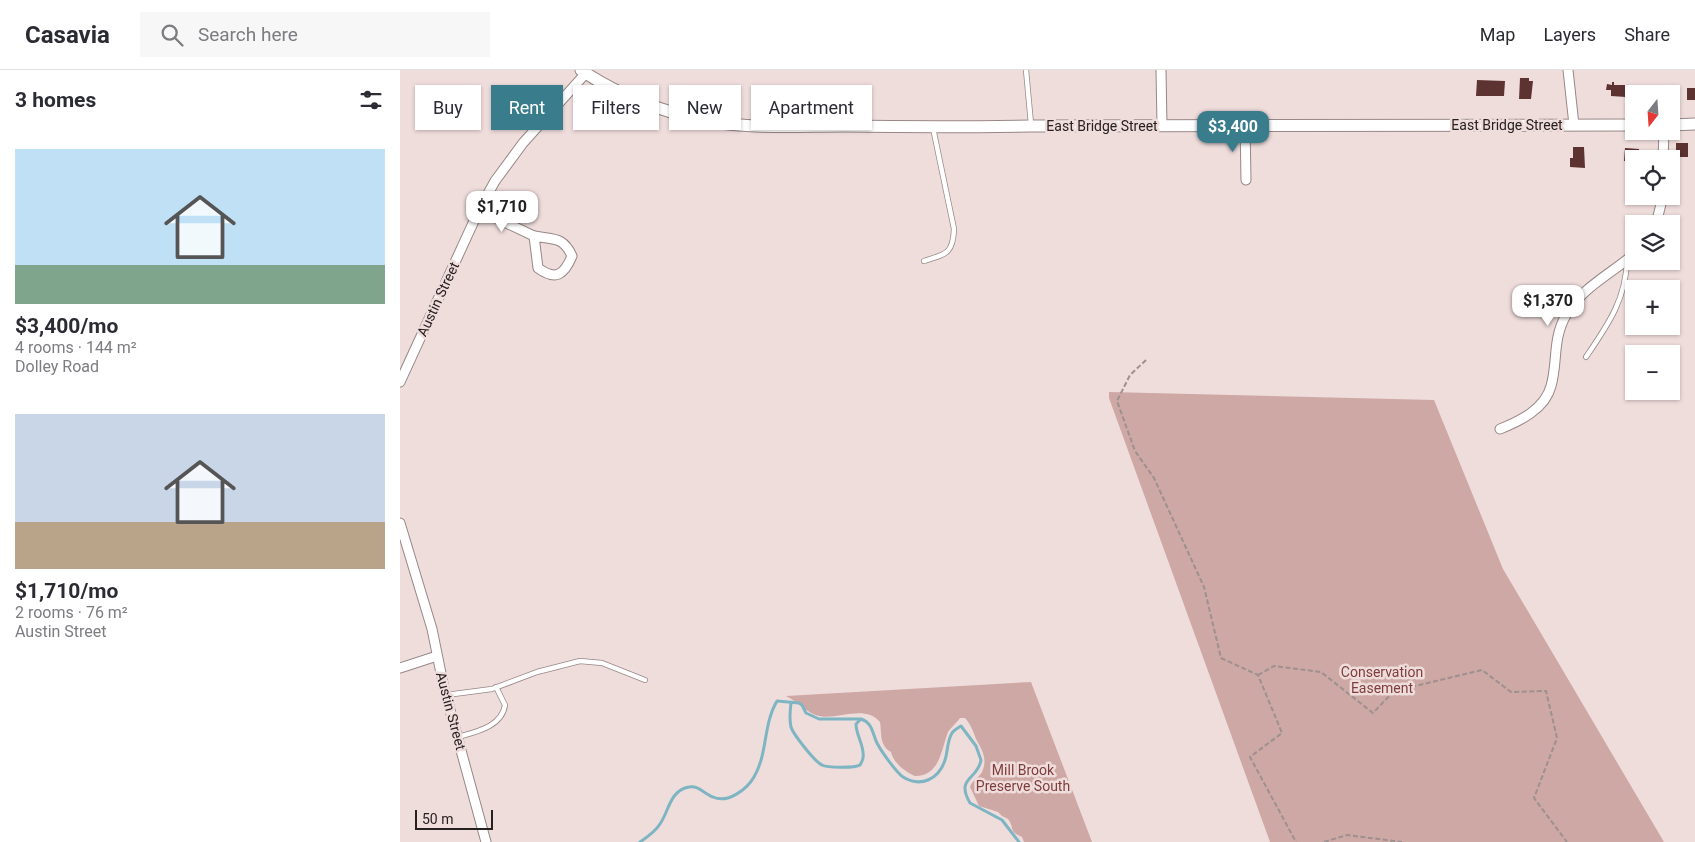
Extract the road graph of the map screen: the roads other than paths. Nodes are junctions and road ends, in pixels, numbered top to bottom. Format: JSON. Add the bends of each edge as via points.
{"nodes":[{"id":1,"x":1026,"y":70,"type":"edge"},
{"id":2,"x":1161,"y":70,"type":"edge"},
{"id":3,"x":1568,"y":70,"type":"edge"},
{"id":4,"x":584,"y":72,"type":"edge"},
{"id":5,"x":1695,"y":124,"type":"edge"},
{"id":6,"x":1162,"y":125,"type":"junction"},
{"id":7,"x":1246,"y":125,"type":"junction"},
{"id":8,"x":1574,"y":125,"type":"junction"},
{"id":9,"x":1625,"y":125,"type":"edge"},
{"id":10,"x":1680,"y":125,"type":"edge"},
{"id":11,"x":1031,"y":126,"type":"junction"},
{"id":12,"x":933,"y":128,"type":"junction"},
{"id":13,"x":1246,"y":180,"type":"dead end"},
{"id":14,"x":480,"y":210,"type":"junction"},
{"id":15,"x":534,"y":236,"type":"junction"},
{"id":16,"x":924,"y":261,"type":"dead end"},
{"id":17,"x":1625,"y":261,"type":"edge"},
{"id":18,"x":1628,"y":270,"type":"edge"},
{"id":19,"x":1586,"y":357,"type":"dead end"},
{"id":20,"x":400,"y":382,"type":"edge"},
{"id":21,"x":1500,"y":429,"type":"dead end"},
{"id":22,"x":400,"y":523,"type":"edge"},
{"id":23,"x":437,"y":656,"type":"junction"},
{"id":24,"x":400,"y":668,"type":"edge"},
{"id":25,"x":645,"y":680,"type":"dead end"},
{"id":26,"x":496,"y":688,"type":"junction"},
{"id":27,"x":446,"y":695,"type":"junction"},
{"id":28,"x":458,"y":738,"type":"junction"},
{"id":29,"x":486,"y":842,"type":"edge"}],
"edges":[{"from":1,"to":11,"type":"lane"},
{"from":2,"to":6,"type":"street"},
{"from":3,"to":8,"type":"street"},
{"from":4,"to":12,"type":"street","name":"East Bridge Street","via":[[624,94],[657,107],[707,120],[762,125]]},
{"from":4,"to":14,"type":"street","name":"Austin Street","via":[[513,155]]},
{"from":5,"to":10,"type":"street"},
{"from":6,"to":7,"type":"street","name":"East Bridge Street"},
{"from":6,"to":11,"type":"street","name":"East Bridge Street"},
{"from":7,"to":8,"type":"street","name":"East Bridge Street"},
{"from":7,"to":13,"type":"street"},
{"from":8,"to":9,"type":"street","name":"East Bridge Street"},
{"from":11,"to":12,"type":"street","name":"East Bridge Street"},
{"from":12,"to":16,"type":"lane","via":[[954,229],[954,244],[941,256]]},
{"from":14,"to":15,"type":"street"},
{"from":14,"to":20,"type":"street","name":"Austin Street"},
{"from":15,"to":15,"type":"street","via":[[538,268],[546,274],[557,275],[567,269],[572,256],[567,245],[559,240]]},
{"from":17,"to":21,"type":"street","via":[[1588,290],[1565,316],[1557,339],[1551,387],[1545,398],[1528,415]]},
{"from":18,"to":19,"type":"lane","via":[[1619,302]]},
{"from":22,"to":23,"type":"street","name":"Austin Street"},
{"from":23,"to":24,"type":"street"},
{"from":23,"to":27,"type":"street","name":"Austin Street"},
{"from":25,"to":26,"type":"lane","via":[[602,663],[580,661],[537,672]]},
{"from":26,"to":27,"type":"lane"},
{"from":26,"to":28,"type":"lane","via":[[505,706],[502,715],[491,725]]},
{"from":27,"to":28,"type":"street","name":"Austin Street"},
{"from":28,"to":29,"type":"street","name":"Austin Street"}]}
